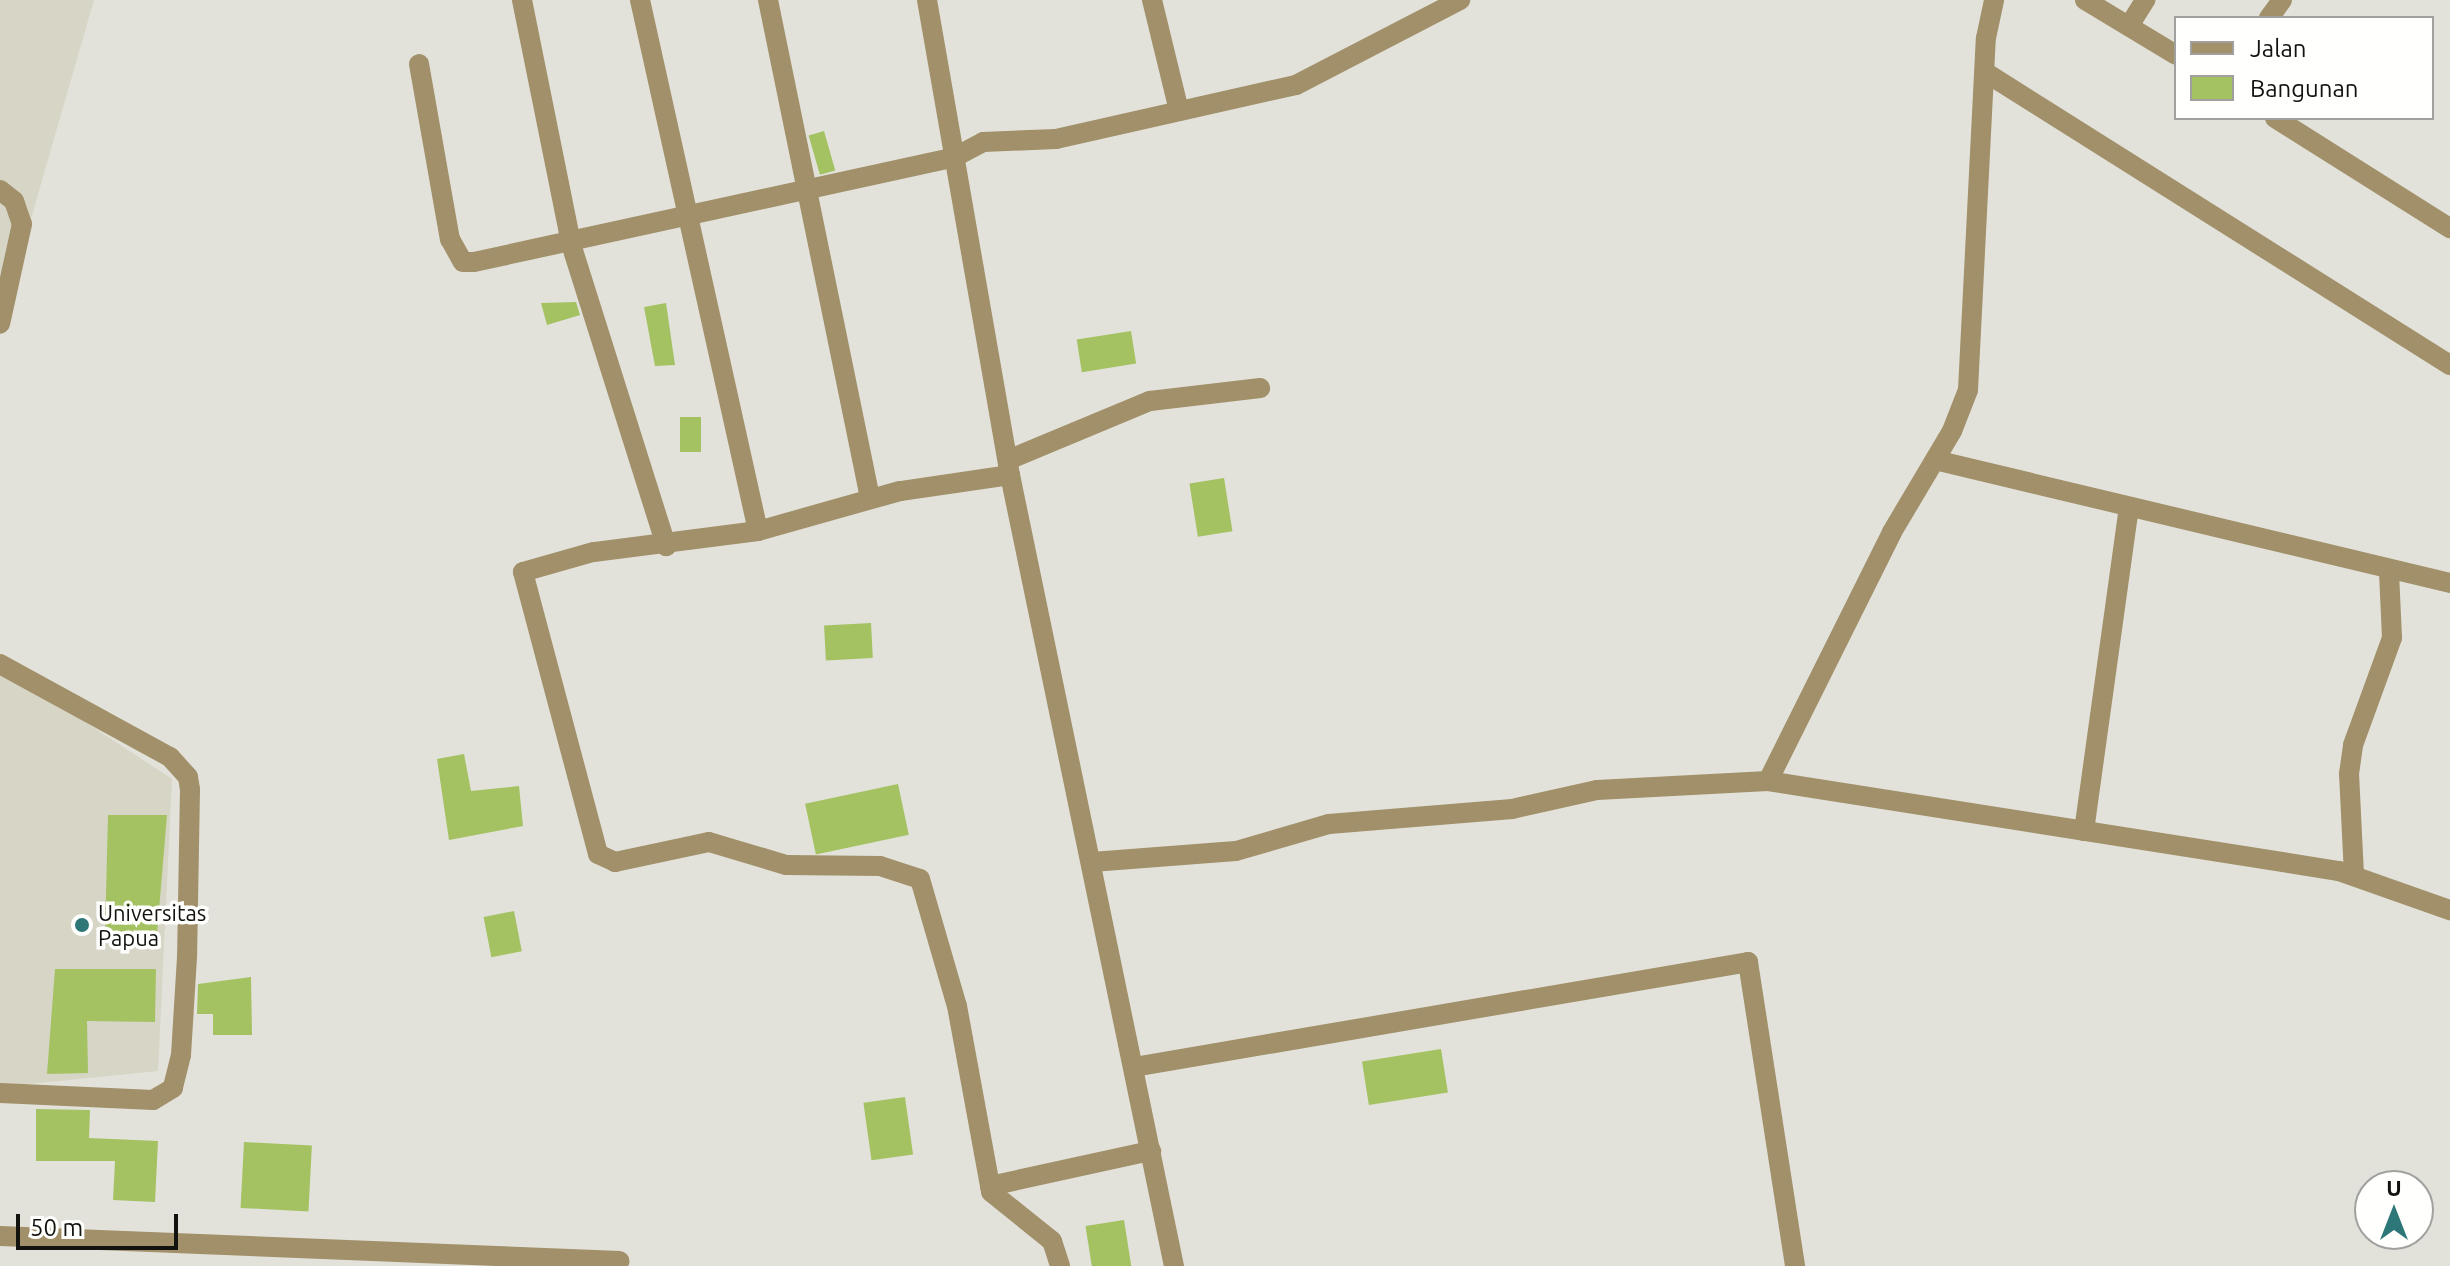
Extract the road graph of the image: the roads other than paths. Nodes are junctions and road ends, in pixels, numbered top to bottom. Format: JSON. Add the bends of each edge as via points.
{"nodes":[{"id":1,"x":522,"y":0,"type":"edge"},
{"id":2,"x":640,"y":0,"type":"edge"},
{"id":3,"x":768,"y":0,"type":"edge"},
{"id":4,"x":927,"y":0,"type":"edge"},
{"id":5,"x":1152,"y":0,"type":"edge"},
{"id":6,"x":1994,"y":0,"type":"edge"},
{"id":7,"x":2085,"y":0,"type":"edge"},
{"id":8,"x":2145,"y":0,"type":"edge"},
{"id":9,"x":1446,"y":3,"type":"edge"},
{"id":10,"x":2129,"y":26,"type":"junction"},
{"id":11,"x":2174,"y":54,"type":"edge"},
{"id":12,"x":419,"y":64,"type":"dead end"},
{"id":13,"x":1988,"y":74,"type":"junction"},
{"id":14,"x":1179,"y":111,"type":"junction"},
{"id":15,"x":2278,"y":120,"type":"edge"},
{"id":16,"x":955,"y":157,"type":"junction"},
{"id":17,"x":0,"y":190,"type":"edge"},
{"id":18,"x":803,"y":192,"type":"junction"},
{"id":19,"x":686,"y":218,"type":"junction"},
{"id":20,"x":2450,"y":228,"type":"edge"},
{"id":21,"x":571,"y":244,"type":"junction"},
{"id":22,"x":0,"y":324,"type":"edge"},
{"id":23,"x":2450,"y":365,"type":"edge"},
{"id":24,"x":1260,"y":388,"type":"dead end"},
{"id":25,"x":1935,"y":460,"type":"junction"},
{"id":26,"x":1009,"y":467,"type":"junction"},
{"id":27,"x":870,"y":498,"type":"junction"},
{"id":28,"x":2129,"y":508,"type":"junction"},
{"id":29,"x":758,"y":531,"type":"junction"},
{"id":30,"x":666,"y":546,"type":"junction"},
{"id":31,"x":2389,"y":571,"type":"junction"},
{"id":32,"x":2450,"y":583,"type":"edge"},
{"id":33,"x":0,"y":664,"type":"edge"},
{"id":34,"x":1768,"y":781,"type":"junction"},
{"id":35,"x":2084,"y":831,"type":"junction"},
{"id":36,"x":1092,"y":862,"type":"junction"},
{"id":37,"x":2354,"y":875,"type":"junction"},
{"id":38,"x":2450,"y":910,"type":"edge"},
{"id":39,"x":1134,"y":1067,"type":"junction"},
{"id":40,"x":0,"y":1093,"type":"edge"},
{"id":41,"x":1151,"y":1151,"type":"junction"},
{"id":42,"x":990,"y":1186,"type":"junction"},
{"id":43,"x":0,"y":1236,"type":"edge"},
{"id":44,"x":619,"y":1261,"type":"dead end"},
{"id":45,"x":1060,"y":1266,"type":"edge"},
{"id":46,"x":1174,"y":1266,"type":"edge"},
{"id":47,"x":1795,"y":1266,"type":"edge"}],
"edges":[{"from":1,"to":21,"type":"street"},
{"from":2,"to":19,"type":"street"},
{"from":3,"to":18,"type":"street"},
{"from":4,"to":16,"type":"street"},
{"from":5,"to":14,"type":"street"},
{"from":6,"to":13,"type":"street"},
{"from":7,"to":10,"type":"street"},
{"from":8,"to":10,"type":"street"},
{"from":9,"to":14,"type":"street","via":[[1296,85]]},
{"from":10,"to":11,"type":"street"},
{"from":12,"to":21,"type":"street","via":[[455,255],[474,262]]},
{"from":13,"to":23,"type":"street"},
{"from":13,"to":25,"type":"street","via":[[1968,390]]},
{"from":14,"to":16,"type":"street","via":[[1056,139],[983,142]]},
{"from":15,"to":20,"type":"street"},
{"from":16,"to":18,"type":"street"},
{"from":16,"to":26,"type":"street"},
{"from":17,"to":22,"type":"street","via":[[14,201],[22,224]]},
{"from":18,"to":19,"type":"street"},
{"from":18,"to":27,"type":"street"},
{"from":19,"to":21,"type":"street"},
{"from":19,"to":29,"type":"street"},
{"from":21,"to":30,"type":"street"},
{"from":24,"to":26,"type":"street","via":[[1150,401]]},
{"from":25,"to":28,"type":"street"},
{"from":25,"to":34,"type":"street","via":[[1892,532]]},
{"from":26,"to":27,"type":"street"},
{"from":26,"to":36,"type":"street"},
{"from":27,"to":29,"type":"street"},
{"from":28,"to":31,"type":"street"},
{"from":28,"to":35,"type":"street"},
{"from":29,"to":30,"type":"street"},
{"from":30,"to":42,"type":"street","via":[[593,552],[523,572],[598,854],[615,862],[709,842],[786,865],[880,866],[920,879],[957,1006]]},
{"from":31,"to":32,"type":"street"},
{"from":31,"to":37,"type":"street","via":[[2392,638],[2353,745],[2349,774]]},
{"from":33,"to":40,"type":"street","via":[[170,757],[188,777],[190,789],[182,1041],[173,1088],[153,1100]]},
{"from":34,"to":35,"type":"street"},
{"from":34,"to":36,"type":"street","via":[[1597,790],[1512,809],[1329,824],[1236,851]]},
{"from":35,"to":37,"type":"street"},
{"from":36,"to":39,"type":"street"},
{"from":37,"to":38,"type":"street"},
{"from":39,"to":41,"type":"street"},
{"from":39,"to":47,"type":"street","via":[[1748,962]]},
{"from":41,"to":42,"type":"street"},
{"from":41,"to":46,"type":"street"},
{"from":42,"to":45,"type":"street","via":[[1002,1207],[1052,1241]]},
{"from":43,"to":44,"type":"street"}]}
